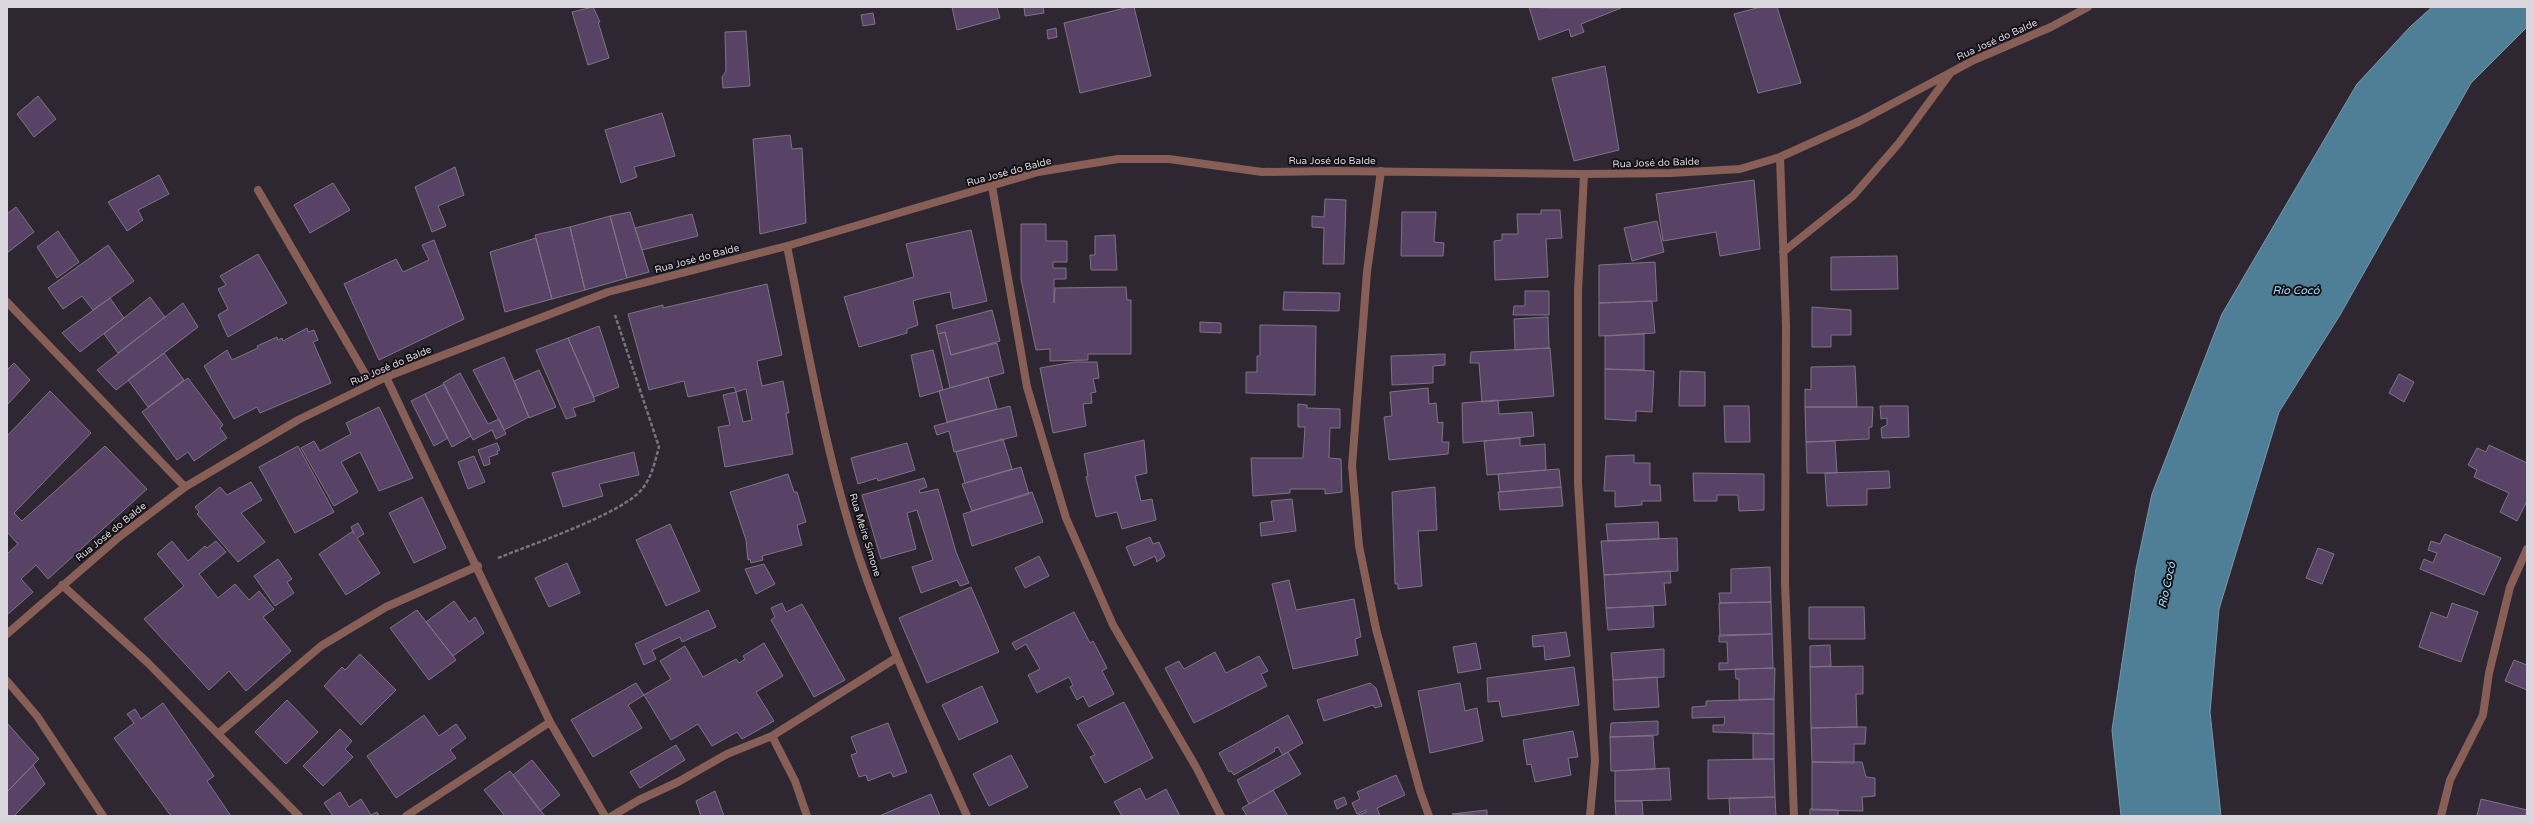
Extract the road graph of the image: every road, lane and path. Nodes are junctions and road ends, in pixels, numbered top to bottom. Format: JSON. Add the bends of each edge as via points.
{"nodes":[{"id":1,"x":2088,"y":7,"type":"edge"},
{"id":2,"x":1950,"y":72,"type":"junction"},
{"id":3,"x":1780,"y":157,"type":"junction"},
{"id":4,"x":1381,"y":171,"type":"junction"},
{"id":5,"x":1584,"y":174,"type":"junction"},
{"id":6,"x":992,"y":186,"type":"junction"},
{"id":7,"x":258,"y":190,"type":"dead end"},
{"id":8,"x":787,"y":246,"type":"junction"},
{"id":9,"x":1783,"y":252,"type":"junction"},
{"id":10,"x":608,"y":292,"type":"junction"},
{"id":11,"x":7,"y":302,"type":"edge"},
{"id":12,"x":386,"y":377,"type":"junction"},
{"id":13,"x":371,"y":384,"type":"junction"},
{"id":14,"x":185,"y":487,"type":"junction"},
{"id":15,"x":2527,"y":549,"type":"edge"},
{"id":16,"x":478,"y":566,"type":"junction"},
{"id":17,"x":62,"y":585,"type":"junction"},
{"id":18,"x":7,"y":634,"type":"edge"},
{"id":19,"x":896,"y":658,"type":"junction"},
{"id":20,"x":7,"y":682,"type":"edge"},
{"id":21,"x":550,"y":722,"type":"junction"},
{"id":22,"x":219,"y":733,"type":"junction"},
{"id":23,"x":772,"y":736,"type":"junction"},
{"id":24,"x":103,"y":816,"type":"edge"},
{"id":25,"x":299,"y":816,"type":"edge"},
{"id":26,"x":406,"y":816,"type":"edge"},
{"id":27,"x":605,"y":816,"type":"edge"},
{"id":28,"x":612,"y":816,"type":"edge"},
{"id":29,"x":807,"y":816,"type":"edge"},
{"id":30,"x":967,"y":816,"type":"edge"},
{"id":31,"x":1221,"y":816,"type":"edge"},
{"id":32,"x":1429,"y":816,"type":"edge"},
{"id":33,"x":1590,"y":816,"type":"edge"},
{"id":34,"x":1794,"y":816,"type":"edge"},
{"id":35,"x":2441,"y":816,"type":"edge"}],
"edges":[{"from":1,"to":2,"type":"street","name":"Rua José do Balde","via":[[2051,27]]},
{"from":2,"to":3,"type":"street","name":"Rua José do Balde","via":[[1860,121]]},
{"from":2,"to":9,"type":"street","via":[[1899,143],[1853,196]]},
{"from":3,"to":5,"type":"street","name":"Rua José do Balde","via":[[1740,169]]},
{"from":3,"to":9,"type":"street"},
{"from":4,"to":5,"type":"street","name":"Rua José do Balde"},
{"from":4,"to":6,"type":"street","name":"Rua José do Balde","via":[[1262,172],[1169,160],[1118,159],[1038,172]]},
{"from":4,"to":32,"type":"street","via":[[1366,272],[1352,466],[1359,546],[1376,629]]},
{"from":5,"to":33,"type":"street","via":[[1578,291],[1578,483],[1595,761]]},
{"from":6,"to":8,"type":"street","name":"Rua José do Balde"},
{"from":6,"to":31,"type":"street","via":[[1027,387],[1066,518],[1113,625],[1196,767]]},
{"from":7,"to":13,"type":"street"},
{"from":8,"to":10,"type":"street","name":"Rua José do Balde"},
{"from":8,"to":19,"type":"street","name":"Rua Meire Simone","via":[[840,490],[860,557]]},
{"from":9,"to":34,"type":"street","via":[[1786,326],[1785,582]]},
{"from":10,"to":12,"type":"street","name":"Rua José do Balde"},
{"from":10,"to":16,"type":"path","via":[[658,447],[653,468],[642,490],[618,508]]},
{"from":11,"to":14,"type":"street"},
{"from":12,"to":13,"type":"street","name":"Rua José do Balde"},
{"from":12,"to":16,"type":"street"},
{"from":13,"to":14,"type":"street","name":"Rua José do Balde","via":[[298,420]]},
{"from":14,"to":17,"type":"street","name":"Rua José do Balde","via":[[119,537]]},
{"from":15,"to":35,"type":"street","via":[[2510,586],[2489,673],[2483,715],[2450,780]]},
{"from":16,"to":21,"type":"street","via":[[507,634]]},
{"from":16,"to":22,"type":"street","via":[[386,607],[321,646]]},
{"from":17,"to":18,"type":"street","name":"Rua José do Balde"},
{"from":17,"to":22,"type":"street","via":[[147,662]]},
{"from":19,"to":23,"type":"street"},
{"from":19,"to":30,"type":"street","name":"Rua Meire Simone"},
{"from":20,"to":24,"type":"street","via":[[37,716]]},
{"from":21,"to":26,"type":"street"},
{"from":21,"to":27,"type":"street"},
{"from":22,"to":25,"type":"street"},
{"from":23,"to":28,"type":"street","via":[[727,754]]},
{"from":23,"to":29,"type":"street","via":[[795,781]]}]}
